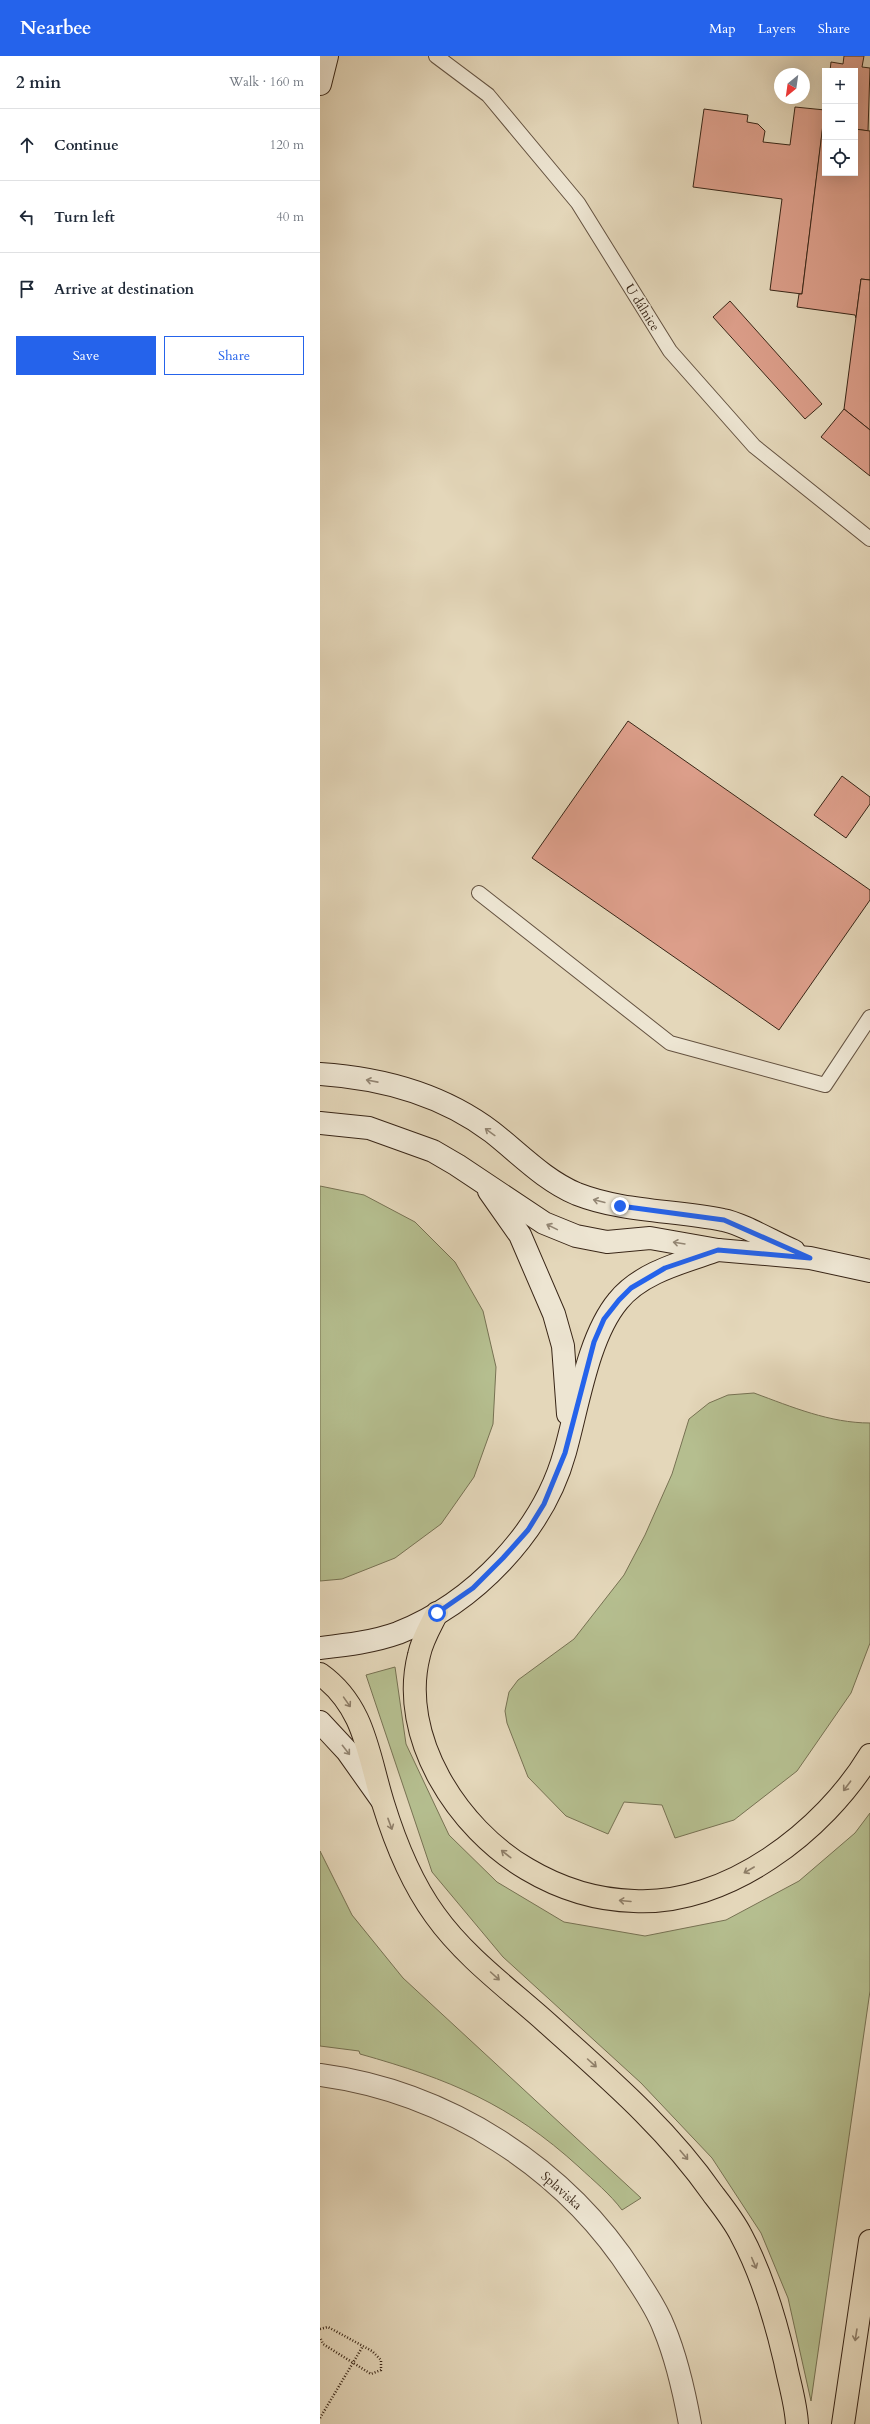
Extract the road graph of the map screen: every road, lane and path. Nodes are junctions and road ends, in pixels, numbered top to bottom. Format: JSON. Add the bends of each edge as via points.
{"nodes":[{"id":1,"x":327,"y":56,"type":"edge"},
{"id":2,"x":436,"y":56,"type":"edge"},
{"id":3,"x":320,"y":84,"type":"edge"},
{"id":4,"x":870,"y":539,"type":"edge"},
{"id":5,"x":479,"y":893,"type":"dead end"},
{"id":6,"x":870,"y":1017,"type":"edge"},
{"id":7,"x":320,"y":1074,"type":"edge"},
{"id":8,"x":320,"y":1122,"type":"edge"},
{"id":9,"x":482,"y":1182,"type":"junction"},
{"id":10,"x":718,"y":1250,"type":"junction"},
{"id":11,"x":810,"y":1258,"type":"junction"},
{"id":12,"x":870,"y":1271,"type":"edge"},
{"id":13,"x":569,"y":1434,"type":"junction"},
{"id":14,"x":437,"y":1613,"type":"junction"},
{"id":15,"x":320,"y":1648,"type":"edge"},
{"id":16,"x":320,"y":1674,"type":"edge"},
{"id":17,"x":320,"y":1722,"type":"edge"},
{"id":18,"x":870,"y":1755,"type":"edge"},
{"id":19,"x":382,"y":1802,"type":"junction"},
{"id":20,"x":320,"y":2075,"type":"edge"},
{"id":21,"x":870,"y":2241,"type":"edge"},
{"id":22,"x":320,"y":2329,"type":"edge"},
{"id":23,"x":320,"y":2337,"type":"edge"},
{"id":24,"x":363,"y":2346,"type":"junction"},
{"id":25,"x":353,"y":2363,"type":"junction"},
{"id":26,"x":320,"y":2418,"type":"edge"},
{"id":27,"x":690,"y":2424,"type":"edge"},
{"id":28,"x":797,"y":2424,"type":"edge"},
{"id":29,"x":843,"y":2424,"type":"edge"}],
"edges":[{"from":1,"to":3,"type":"main road"},
{"from":2,"to":4,"type":"lane","name":"U dálnice","via":[[488,95],[578,203],[670,351],[754,446]]},
{"from":5,"to":6,"type":"lane","via":[[670,1043],[825,1085]]},
{"from":11,"to":7,"type":"main road","one_way":true,"via":[[724,1220],[620,1206],[576,1193],[533,1168],[491,1132],[457,1111],[419,1093],[370,1080]]},
{"from":8,"to":9,"type":"main road","via":[[369,1128],[402,1138],[433,1151]]},
{"from":10,"to":9,"type":"main road","one_way":true,"via":[[650,1238],[607,1242],[576,1236],[544,1223]]},
{"from":9,"to":13,"type":"main road","via":[[520,1235],[554,1314],[563,1346]]},
{"from":10,"to":11,"type":"main road"},
{"from":10,"to":13,"type":"main road","via":[[665,1268],[631,1288],[619,1300],[604,1319],[594,1342]]},
{"from":11,"to":12,"type":"main road"},
{"from":13,"to":14,"type":"main road","via":[[557,1476],[528,1530],[473,1588]]},
{"from":14,"to":15,"type":"main road","via":[[397,1633],[358,1644]]},
{"from":18,"to":14,"type":"highway","one_way":true,"via":[[843,1792],[815,1821],[788,1844],[728,1882],[698,1893],[635,1902],[604,1899],[576,1892],[525,1868],[503,1852],[466,1816],[440,1779],[423,1739],[415,1697],[419,1655],[426,1633]]},
{"from":16,"to":19,"type":"highway","one_way":true,"via":[[350,1705],[372,1757]]},
{"from":17,"to":19,"type":"main road","one_way":true,"via":[[347,1751]]},
{"from":19,"to":28,"type":"highway","one_way":true,"via":[[398,1847],[424,1899],[436,1916],[466,1950],[635,2102],[686,2157],[728,2213],[746,2245],[763,2286],[779,2335]]},
{"from":20,"to":27,"type":"main road","name":"Splaviska","via":[[395,2092],[459,2118],[496,2139],[560,2186],[606,2235],[653,2306],[664,2327],[682,2381]]},
{"from":21,"to":29,"type":"highway","one_way":true},
{"from":22,"to":24,"type":"path","via":[[328,2327]]},
{"from":23,"to":25,"type":"path","via":[[323,2344]]},
{"from":24,"to":25,"type":"path"},
{"from":24,"to":25,"type":"path","via":[[381,2360],[381,2370],[371,2374]]},
{"from":25,"to":26,"type":"path"}]}
